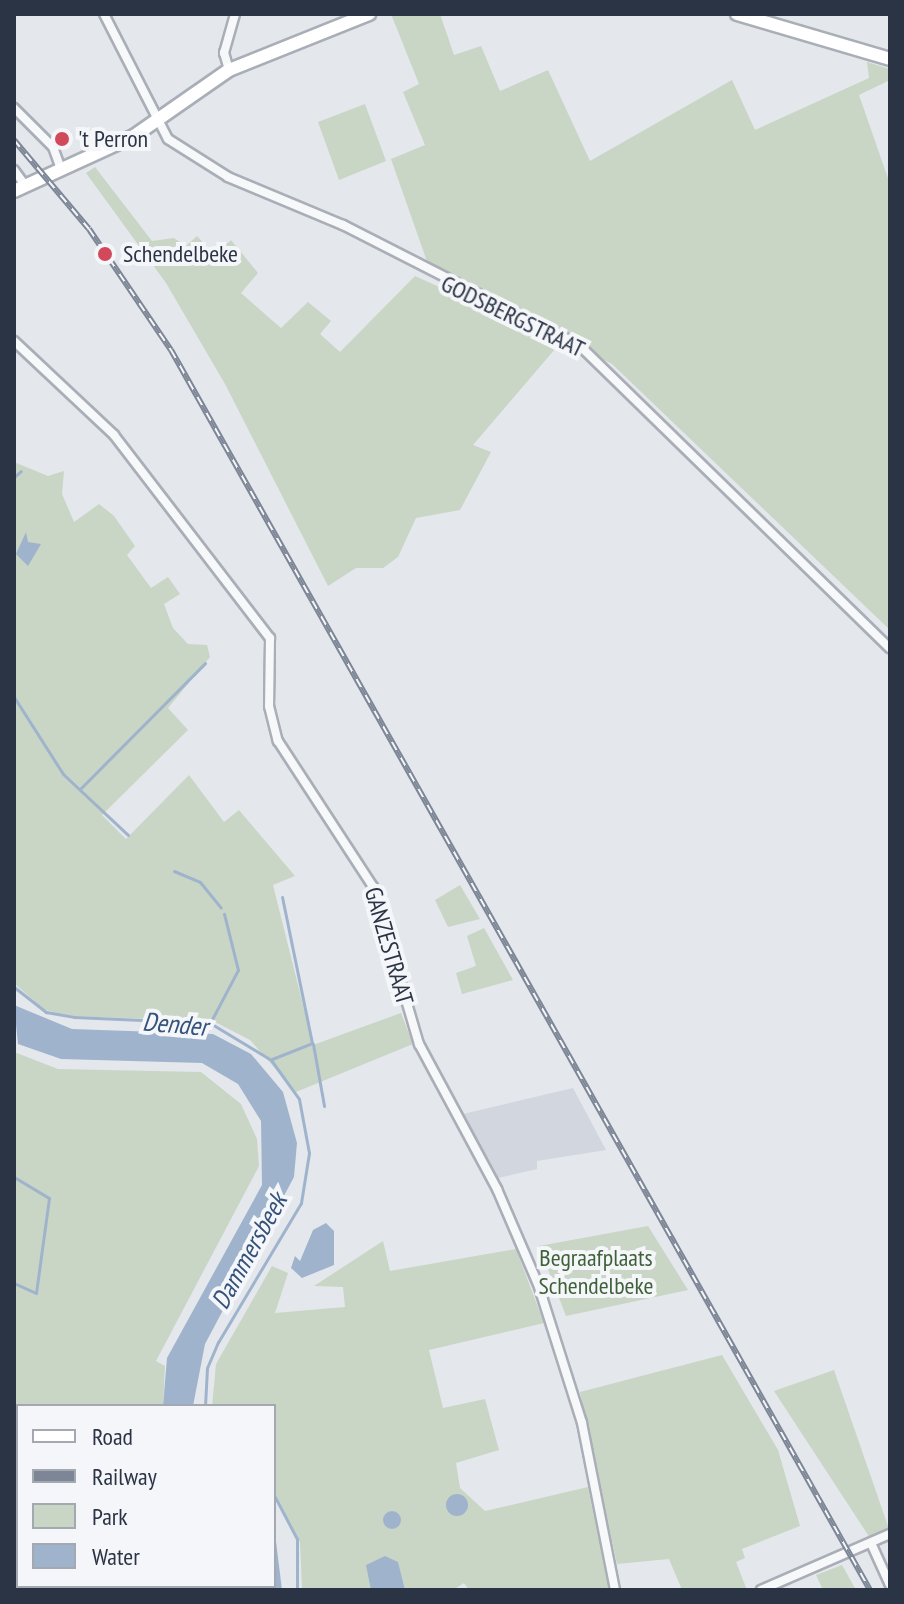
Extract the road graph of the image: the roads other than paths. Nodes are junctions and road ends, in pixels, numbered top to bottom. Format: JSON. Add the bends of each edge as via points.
{"nodes":[{"id":1,"x":104,"y":14,"type":"edge"},
{"id":2,"x":235,"y":14,"type":"edge"},
{"id":3,"x":369,"y":14,"type":"edge"},
{"id":4,"x":737,"y":14,"type":"edge"},
{"id":5,"x":890,"y":59,"type":"edge"},
{"id":6,"x":229,"y":70,"type":"junction"},
{"id":7,"x":14,"y":108,"type":"edge"},
{"id":8,"x":154,"y":124,"type":"junction"},
{"id":9,"x":61,"y":169,"type":"junction"},
{"id":10,"x":14,"y":170,"type":"edge"},
{"id":11,"x":20,"y":188,"type":"edge"},
{"id":12,"x":14,"y":341,"type":"edge"},
{"id":13,"x":890,"y":648,"type":"edge"},
{"id":14,"x":890,"y":1534,"type":"edge"},
{"id":15,"x":871,"y":1543,"type":"junction"},
{"id":16,"x":890,"y":1585,"type":"edge"},
{"id":17,"x":615,"y":1590,"type":"edge"},
{"id":18,"x":761,"y":1590,"type":"edge"}],
"edges":[{"from":1,"to":8,"type":"street"},
{"from":2,"to":6,"type":"street","via":[[224,53]]},
{"from":3,"to":6,"type":"street"},
{"from":4,"to":5,"type":"street"},
{"from":6,"to":8,"type":"street"},
{"from":7,"to":9,"type":"street","via":[[53,147]]},
{"from":8,"to":9,"type":"street"},
{"from":8,"to":13,"type":"street","name":"GODSBERGSTRAAT","via":[[194,159],[343,225],[428,275],[579,345]]},
{"from":9,"to":11,"type":"street"},
{"from":10,"to":11,"type":"street"},
{"from":12,"to":17,"type":"street","name":"GANZESTRAAT","via":[[114,435],[270,638],[269,706],[278,741],[373,887],[419,1044],[497,1189],[543,1299],[582,1423]]},
{"from":14,"to":15,"type":"street"},
{"from":15,"to":16,"type":"street"},
{"from":15,"to":18,"type":"street"}]}
